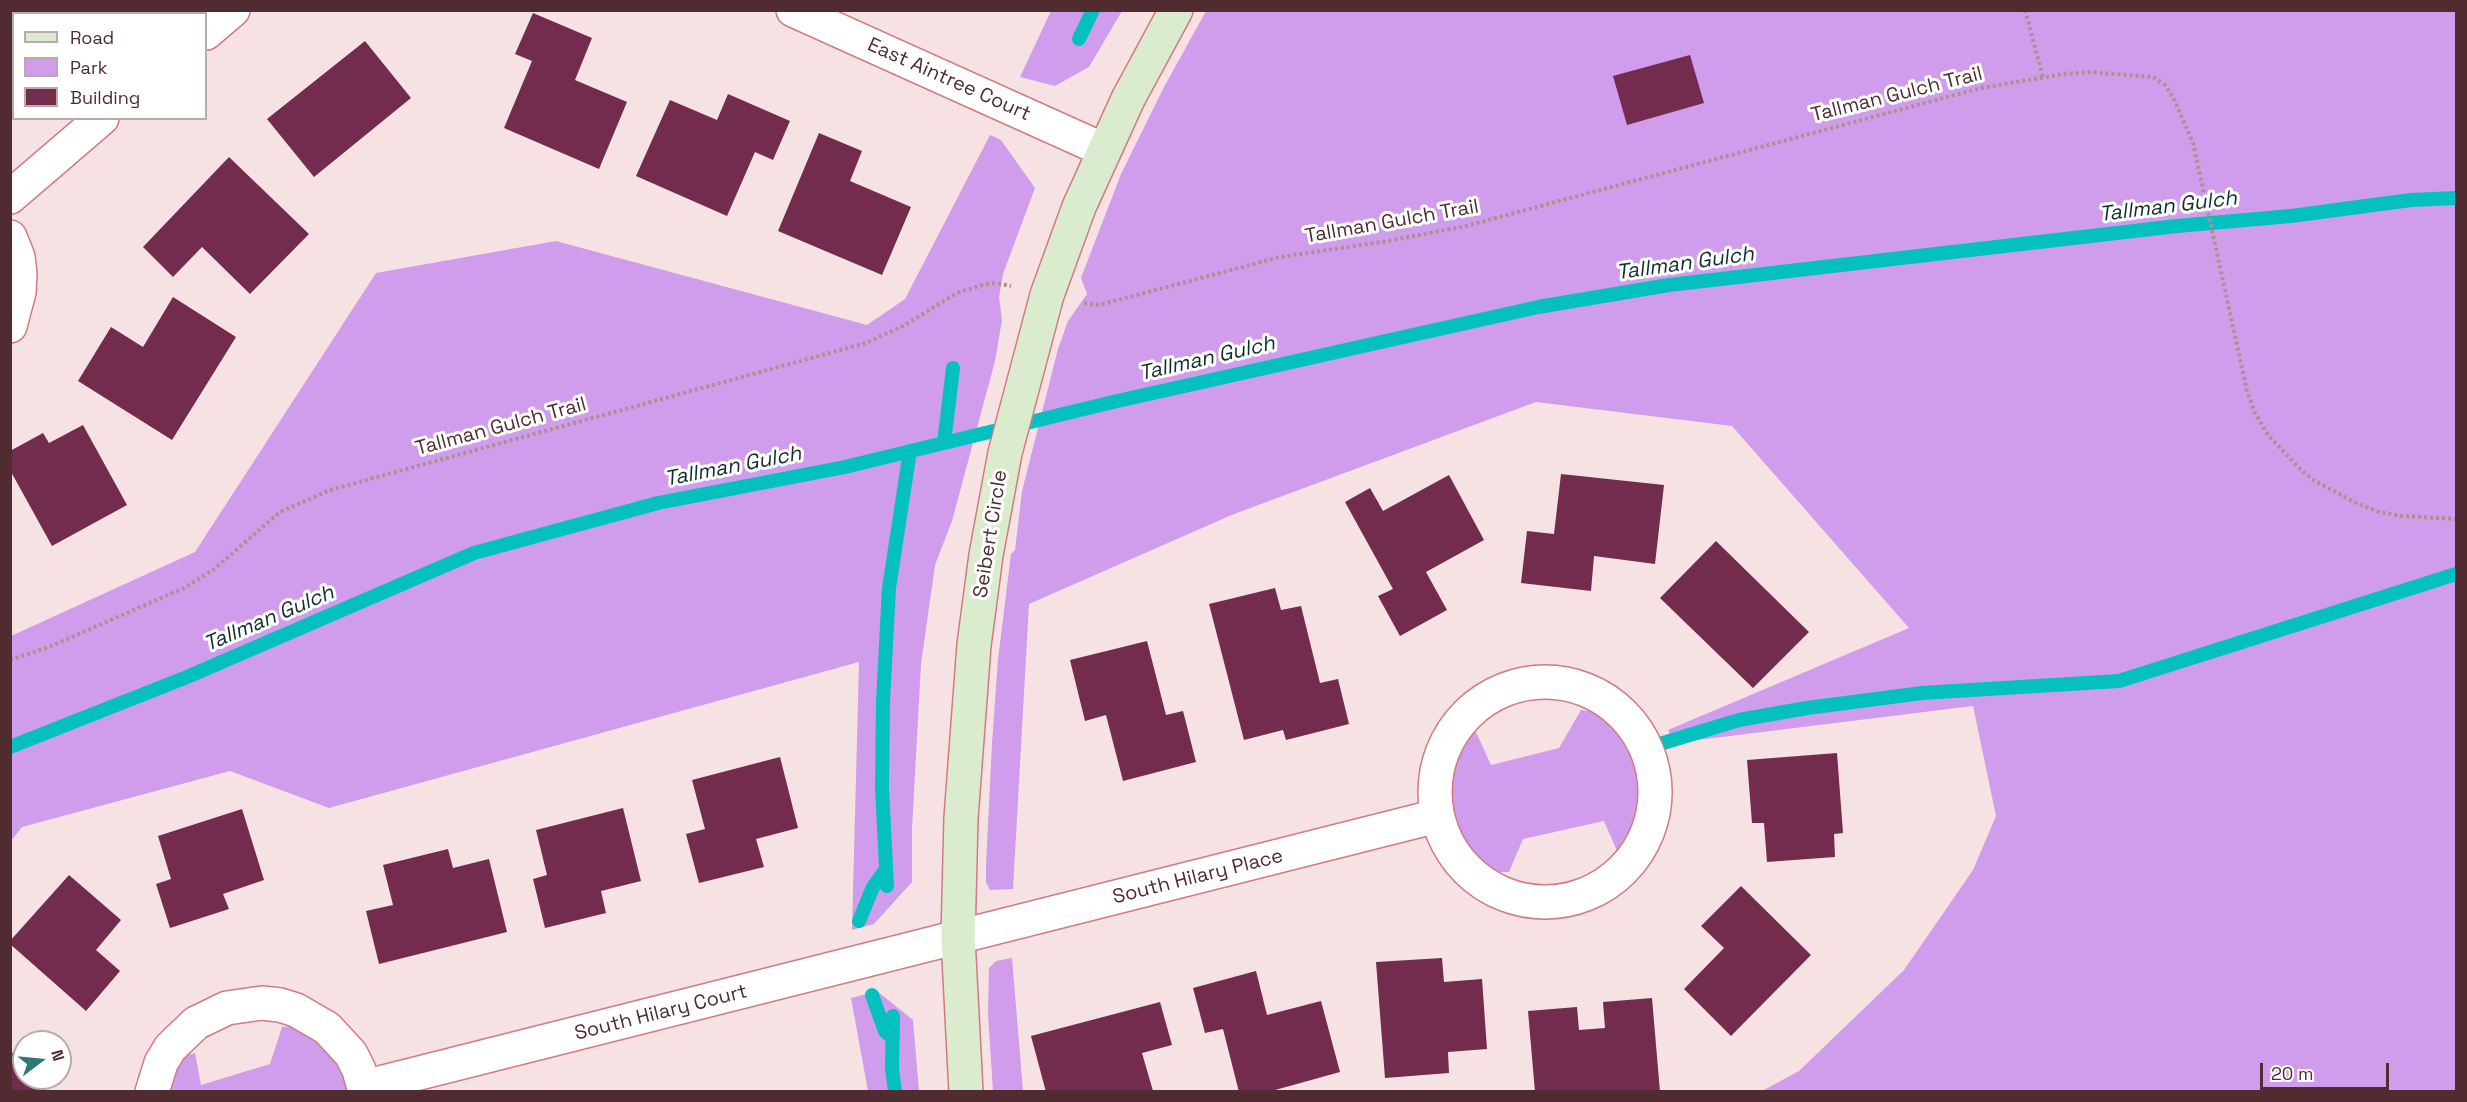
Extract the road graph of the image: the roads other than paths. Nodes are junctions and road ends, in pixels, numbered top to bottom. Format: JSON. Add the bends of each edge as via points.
{"nodes":[{"id":1,"x":233,"y":10,"type":"edge"},
{"id":2,"x":793,"y":10,"type":"edge"},
{"id":3,"x":1176,"y":10,"type":"edge"},
{"id":4,"x":207,"y":32,"type":"edge"},
{"id":5,"x":100,"y":120,"type":"edge"},
{"id":6,"x":1104,"y":150,"type":"junction"},
{"id":7,"x":10,"y":197,"type":"edge"},
{"id":8,"x":10,"y":237,"type":"edge"},
{"id":9,"x":10,"y":326,"type":"edge"},
{"id":10,"x":1437,"y":816,"type":"junction"},
{"id":11,"x":958,"y":938,"type":"junction"},
{"id":12,"x":365,"y":1089,"type":"edge"},
{"id":13,"x":152,"y":1092,"type":"edge"},
{"id":14,"x":966,"y":1092,"type":"edge"}],
"edges":[{"from":1,"to":4,"type":"street"},
{"from":2,"to":6,"type":"street","name":"East Aintree Court"},
{"from":3,"to":6,"type":"street","name":"Seibert Circle"},
{"from":5,"to":7,"type":"street"},
{"from":6,"to":11,"type":"street","name":"Seibert Circle","via":[[1058,263],[1030,354],[996,497],[969,694]]},
{"from":8,"to":9,"type":"street","via":[[18,257],[20,292]]},
{"from":10,"to":10,"type":"street","via":[[1449,847],[1484,884],[1514,898],[1546,903],[1563,901],[1609,882],[1633,859],[1653,813],[1653,769],[1636,729],[1605,699],[1565,682],[1522,683],[1481,701],[1452,732],[1436,772]]},
{"from":10,"to":11,"type":"street","name":"South Hilary Place"},
{"from":11,"to":12,"type":"street","name":"South Hilary Court"},
{"from":11,"to":14,"type":"street","name":"Seibert Circle"},
{"from":12,"to":13,"type":"street","name":"South Hilary Court","via":[[351,1054],[327,1028],[296,1010],[262,1004],[227,1008],[196,1023],[170,1048]]}]}
